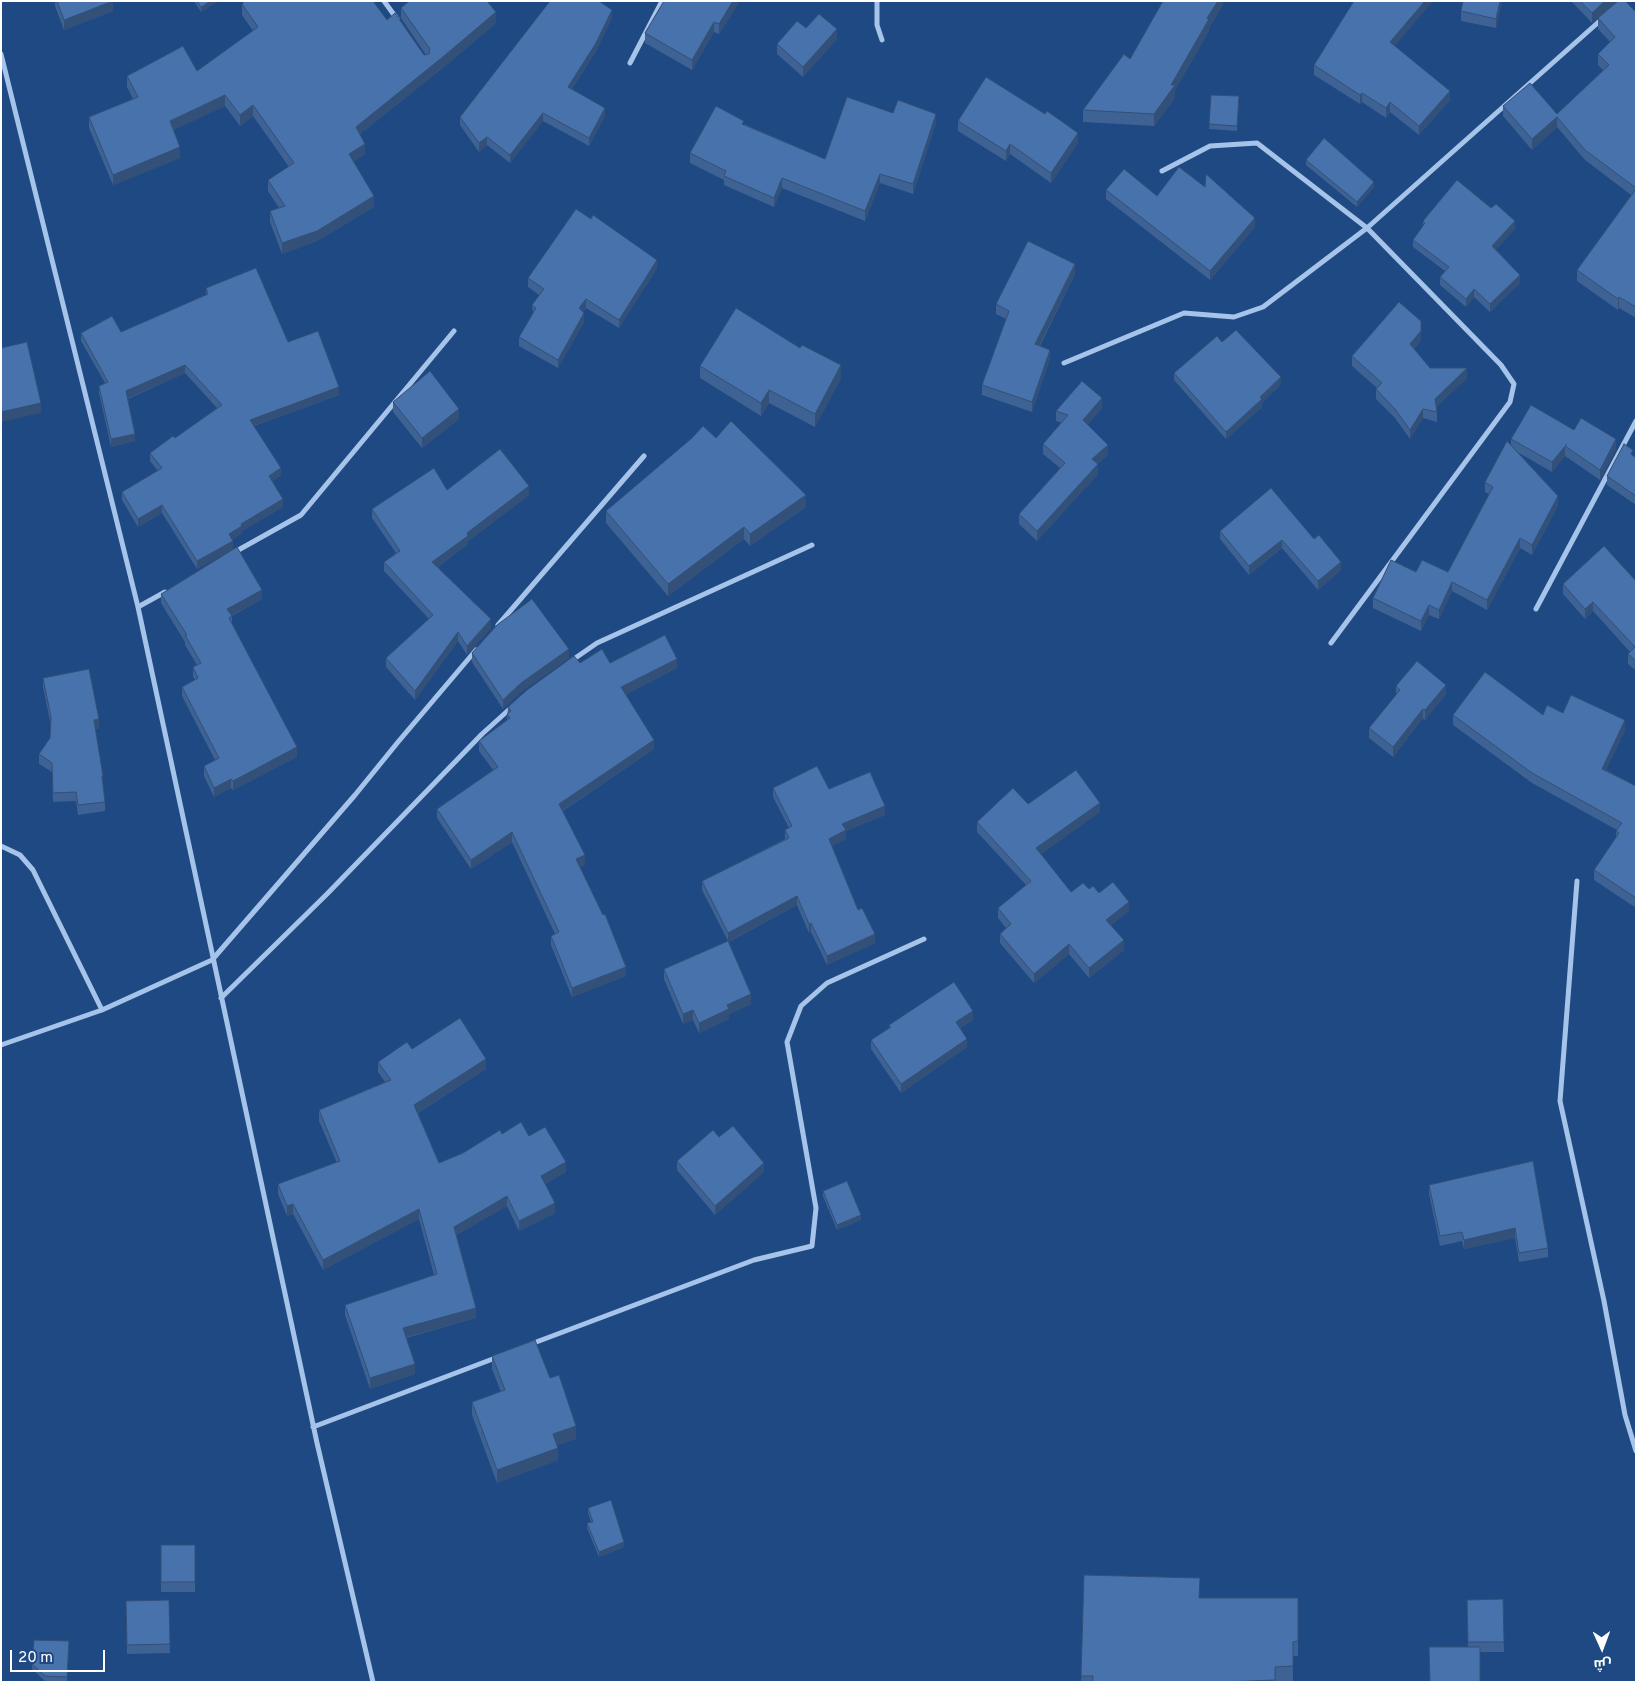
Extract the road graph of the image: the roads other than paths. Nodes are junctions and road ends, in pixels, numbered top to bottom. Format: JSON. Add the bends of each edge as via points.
{"nodes":[{"id":1,"x":384,"y":1,"type":"edge"},
{"id":2,"x":662,"y":1,"type":"edge"},
{"id":3,"x":877,"y":1,"type":"edge"},
{"id":4,"x":1609,"y":14,"type":"edge"},
{"id":5,"x":400,"y":24,"type":"edge"},
{"id":6,"x":882,"y":40,"type":"dead end"},
{"id":7,"x":1,"y":54,"type":"edge"},
{"id":8,"x":630,"y":63,"type":"dead end"},
{"id":9,"x":1162,"y":171,"type":"dead end"},
{"id":10,"x":1366,"y":228,"type":"junction"},
{"id":11,"x":454,"y":331,"type":"dead end"},
{"id":12,"x":1064,"y":363,"type":"dead end"},
{"id":13,"x":1636,"y":421,"type":"edge"},
{"id":14,"x":644,"y":456,"type":"dead end"},
{"id":15,"x":812,"y":545,"type":"dead end"},
{"id":16,"x":224,"y":558,"type":"edge"},
{"id":17,"x":172,"y":588,"type":"edge"},
{"id":18,"x":138,"y":607,"type":"junction"},
{"id":19,"x":1536,"y":609,"type":"dead end"},
{"id":20,"x":495,"y":629,"type":"edge"},
{"id":21,"x":1330,"y":643,"type":"dead end"},
{"id":22,"x":482,"y":644,"type":"edge"},
{"id":23,"x":565,"y":666,"type":"edge"},
{"id":24,"x":517,"y":702,"type":"edge"},
{"id":25,"x":1,"y":846,"type":"edge"},
{"id":26,"x":1577,"y":881,"type":"dead end"},
{"id":27,"x":924,"y":939,"type":"dead end"},
{"id":28,"x":212,"y":960,"type":"junction"},
{"id":29,"x":221,"y":998,"type":"junction"},
{"id":30,"x":102,"y":1010,"type":"junction"},
{"id":31,"x":1,"y":1045,"type":"edge"},
{"id":32,"x":524,"y":1347,"type":"edge"},
{"id":33,"x":506,"y":1354,"type":"edge"},
{"id":34,"x":313,"y":1427,"type":"junction"},
{"id":35,"x":1636,"y":1452,"type":"edge"},
{"id":36,"x":372,"y":1682,"type":"edge"}],
"edges":[{"from":1,"to":5,"type":"street"},
{"from":2,"to":8,"type":"street"},
{"from":3,"to":6,"type":"street","via":[[877,24]]},
{"from":4,"to":10,"type":"street"},
{"from":7,"to":18,"type":"street"},
{"from":9,"to":10,"type":"street","via":[[1210,146],[1257,143]]},
{"from":10,"to":12,"type":"street","via":[[1264,307],[1234,317],[1184,313]]},
{"from":10,"to":21,"type":"street","via":[[1501,365],[1514,384],[1510,402]]},
{"from":11,"to":16,"type":"street","via":[[301,514]]},
{"from":13,"to":19,"type":"street"},
{"from":14,"to":20,"type":"street"},
{"from":15,"to":23,"type":"street","via":[[597,643]]},
{"from":17,"to":18,"type":"street"},
{"from":18,"to":28,"type":"street"},
{"from":22,"to":28,"type":"street"},
{"from":24,"to":29,"type":"street"},
{"from":25,"to":30,"type":"street","via":[[20,855],[33,870]]},
{"from":26,"to":35,"type":"street","via":[[1560,1101],[1604,1301],[1625,1415]]},
{"from":27,"to":32,"type":"street","via":[[827,983],[801,1006],[787,1042],[816,1208],[812,1246],[754,1260]]},
{"from":28,"to":29,"type":"street"},
{"from":28,"to":30,"type":"street"},
{"from":29,"to":34,"type":"street"},
{"from":30,"to":31,"type":"street"},
{"from":33,"to":34,"type":"street"},
{"from":34,"to":36,"type":"street"}]}
